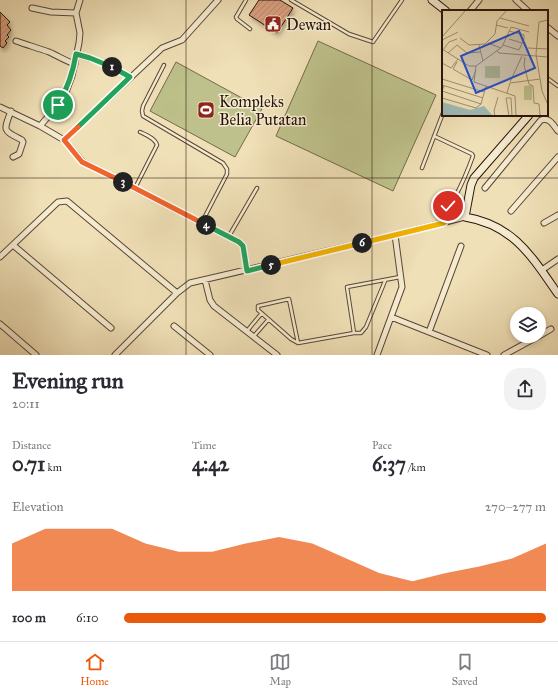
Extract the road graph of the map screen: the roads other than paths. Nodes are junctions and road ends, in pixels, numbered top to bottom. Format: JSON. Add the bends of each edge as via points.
{"nodes":[{"id":1,"x":80,"y":0,"type":"edge"},
{"id":2,"x":218,"y":0,"type":"edge"},
{"id":3,"x":246,"y":0,"type":"edge"},
{"id":4,"x":291,"y":0,"type":"edge"},
{"id":5,"x":402,"y":0,"type":"edge"},
{"id":6,"x":432,"y":0,"type":"edge"},
{"id":7,"x":479,"y":0,"type":"edge"},
{"id":8,"x":516,"y":0,"type":"edge"},
{"id":9,"x":32,"y":8,"type":"dead end"},
{"id":10,"x":445,"y":10,"type":"edge"},
{"id":11,"x":471,"y":10,"type":"edge"},
{"id":12,"x":527,"y":10,"type":"edge"},
{"id":13,"x":76,"y":13,"type":"junction"},
{"id":14,"x":548,"y":28,"type":"edge"},
{"id":15,"x":250,"y":29,"type":"dead end"},
{"id":16,"x":558,"y":36,"type":"edge"},
{"id":17,"x":16,"y":41,"type":"dead end"},
{"id":18,"x":76,"y":54,"type":"junction"},
{"id":19,"x":75,"y":64,"type":"junction"},
{"id":20,"x":164,"y":65,"type":"dead end"},
{"id":21,"x":130,"y":77,"type":"junction"},
{"id":22,"x":548,"y":79,"type":"edge"},
{"id":23,"x":558,"y":86,"type":"edge"},
{"id":24,"x":0,"y":107,"type":"edge"},
{"id":25,"x":11,"y":111,"type":"junction"},
{"id":26,"x":442,"y":116,"type":"edge"},
{"id":27,"x":528,"y":116,"type":"edge"},
{"id":28,"x":40,"y":126,"type":"junction"},
{"id":29,"x":558,"y":131,"type":"edge"},
{"id":30,"x":140,"y":132,"type":"dead end"},
{"id":31,"x":434,"y":136,"type":"junction"},
{"id":32,"x":64,"y":140,"type":"junction"},
{"id":33,"x":13,"y":157,"type":"dead end"},
{"id":34,"x":558,"y":157,"type":"edge"},
{"id":35,"x":422,"y":168,"type":"dead end"},
{"id":36,"x":135,"y":188,"type":"junction"},
{"id":37,"x":256,"y":188,"type":"dead end"},
{"id":38,"x":485,"y":188,"type":"dead end"},
{"id":39,"x":511,"y":211,"type":"dead end"},
{"id":40,"x":558,"y":215,"type":"edge"},
{"id":41,"x":465,"y":218,"type":"junction"},
{"id":42,"x":202,"y":223,"type":"junction"},
{"id":43,"x":444,"y":223,"type":"junction"},
{"id":44,"x":544,"y":223,"type":"dead end"},
{"id":45,"x":395,"y":236,"type":"junction"},
{"id":46,"x":229,"y":237,"type":"junction"},
{"id":47,"x":13,"y":245,"type":"junction"},
{"id":48,"x":461,"y":246,"type":"dead end"},
{"id":49,"x":0,"y":257,"type":"edge"},
{"id":50,"x":558,"y":258,"type":"edge"},
{"id":51,"x":542,"y":270,"type":"junction"},
{"id":52,"x":247,"y":271,"type":"junction"},
{"id":53,"x":400,"y":277,"type":"junction"},
{"id":54,"x":205,"y":280,"type":"junction"},
{"id":55,"x":386,"y":281,"type":"junction"},
{"id":56,"x":177,"y":293,"type":"junction"},
{"id":57,"x":558,"y":294,"type":"edge"},
{"id":58,"x":261,"y":314,"type":"junction"},
{"id":59,"x":391,"y":317,"type":"junction"},
{"id":60,"x":268,"y":320,"type":"junction"},
{"id":61,"x":0,"y":324,"type":"edge"},
{"id":62,"x":174,"y":326,"type":"dead end"},
{"id":63,"x":111,"y":328,"type":"dead end"},
{"id":64,"x":551,"y":329,"type":"dead end"},
{"id":65,"x":247,"y":331,"type":"junction"},
{"id":66,"x":429,"y":332,"type":"junction"},
{"id":67,"x":546,"y":332,"type":"edge"},
{"id":68,"x":354,"y":333,"type":"junction"},
{"id":69,"x":254,"y":336,"type":"junction"},
{"id":70,"x":298,"y":343,"type":"junction"},
{"id":71,"x":526,"y":343,"type":"edge"},
{"id":72,"x":36,"y":355,"type":"edge"},
{"id":73,"x":115,"y":355,"type":"edge"},
{"id":74,"x":210,"y":355,"type":"edge"},
{"id":75,"x":277,"y":355,"type":"edge"},
{"id":76,"x":377,"y":355,"type":"edge"},
{"id":77,"x":487,"y":355,"type":"edge"},
{"id":78,"x":504,"y":355,"type":"edge"}],
"edges":[{"from":1,"to":13,"type":"street"},
{"from":2,"to":21,"type":"street","via":[[182,40],[162,48]]},
{"from":3,"to":15,"type":"lane","via":[[236,16]]},
{"from":4,"to":5,"type":"lane","via":[[349,34],[373,42]]},
{"from":6,"to":10,"type":"street"},
{"from":7,"to":11,"type":"street"},
{"from":8,"to":12,"type":"street"},
{"from":9,"to":13,"type":"street"},
{"from":13,"to":18,"type":"street","via":[[80,33]]},
{"from":14,"to":16,"type":"street"},
{"from":17,"to":19,"type":"street"},
{"from":18,"to":19,"type":"street"},
{"from":18,"to":21,"type":"street","via":[[104,63]]},
{"from":19,"to":28,"type":"street","via":[[66,92]]},
{"from":20,"to":42,"type":"lane","via":[[143,106],[143,116],[223,163],[227,169],[227,174]]},
{"from":21,"to":32,"type":"street"},
{"from":22,"to":23,"type":"lane"},
{"from":24,"to":25,"type":"street"},
{"from":25,"to":28,"type":"street"},
{"from":25,"to":33,"type":"street","via":[[6,130],[23,142],[19,154]]},
{"from":26,"to":31,"type":"lane"},
{"from":27,"to":41,"type":"street","via":[[474,178]]},
{"from":28,"to":32,"type":"street"},
{"from":29,"to":38,"type":"street","via":[[549,120],[541,120]]},
{"from":30,"to":36,"type":"lane","via":[[156,141],[157,145]]},
{"from":31,"to":35,"type":"lane"},
{"from":31,"to":43,"type":"lane","via":[[473,156],[454,199],[446,210]]},
{"from":32,"to":36,"type":"street","via":[[82,162]]},
{"from":34,"to":39,"type":"street"},
{"from":36,"to":42,"type":"street"},
{"from":37,"to":46,"type":"lane"},
{"from":40,"to":44,"type":"street"},
{"from":41,"to":43,"type":"street"},
{"from":41,"to":51,"type":"street","via":[[477,219],[495,226],[513,238]]},
{"from":42,"to":46,"type":"street"},
{"from":43,"to":45,"type":"street"},
{"from":45,"to":52,"type":"street"},
{"from":45,"to":53,"type":"street"},
{"from":46,"to":52,"type":"street","via":[[243,246]]},
{"from":47,"to":49,"type":"street"},
{"from":47,"to":56,"type":"street","via":[[58,202],[67,201]]},
{"from":47,"to":63,"type":"street"},
{"from":48,"to":66,"type":"street"},
{"from":50,"to":51,"type":"street"},
{"from":51,"to":57,"type":"street"},
{"from":52,"to":54,"type":"street"},
{"from":53,"to":55,"type":"lane"},
{"from":53,"to":59,"type":"street","via":[[402,287]]},
{"from":54,"to":56,"type":"street","via":[[190,283]]},
{"from":54,"to":65,"type":"street","via":[[214,306]]},
{"from":55,"to":68,"type":"lane","via":[[366,327],[361,333]]},
{"from":55,"to":68,"type":"lane","via":[[347,287]]},
{"from":56,"to":73,"type":"street"},
{"from":58,"to":60,"type":"lane"},
{"from":58,"to":65,"type":"lane"},
{"from":58,"to":70,"type":"lane","via":[[258,306],[289,299]]},
{"from":59,"to":66,"type":"street"},
{"from":59,"to":76,"type":"street"},
{"from":60,"to":69,"type":"lane"},
{"from":60,"to":70,"type":"lane"},
{"from":61,"to":72,"type":"street"},
{"from":62,"to":74,"type":"street"},
{"from":64,"to":67,"type":"street"},
{"from":65,"to":69,"type":"street"},
{"from":66,"to":77,"type":"street"},
{"from":68,"to":70,"type":"lane"},
{"from":69,"to":75,"type":"street"},
{"from":71,"to":78,"type":"street"}]}
